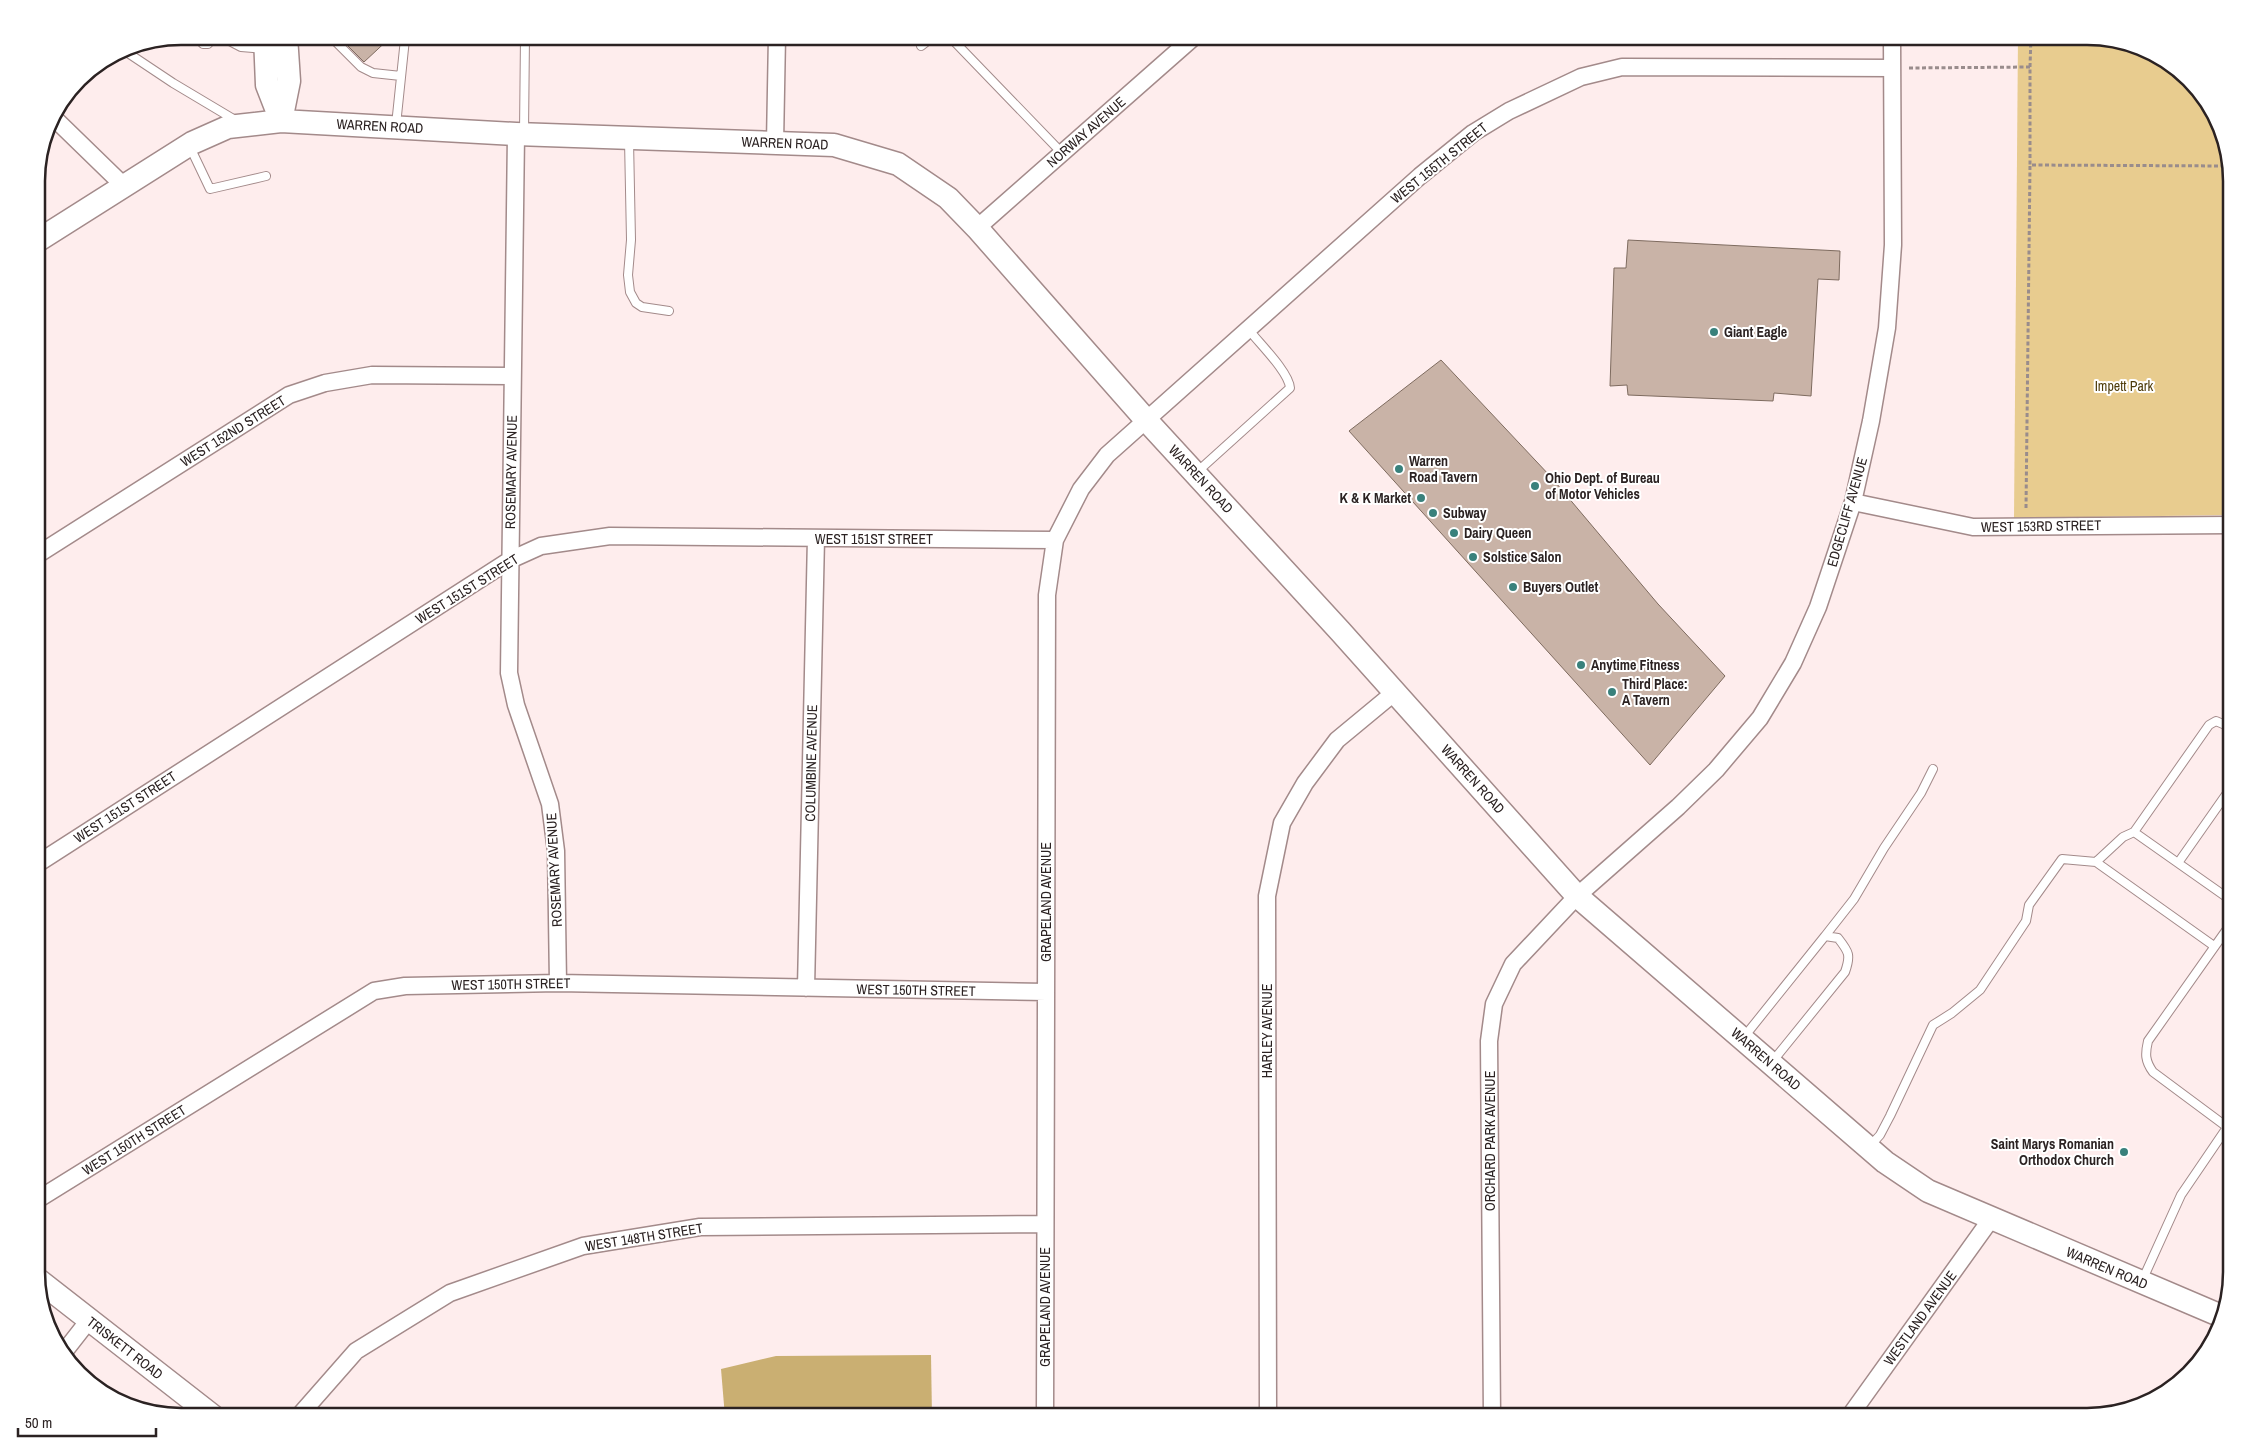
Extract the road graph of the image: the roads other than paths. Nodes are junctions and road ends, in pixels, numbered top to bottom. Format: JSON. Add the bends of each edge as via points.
{"nodes":[{"id":1,"x":265,"y":45,"type":"edge"},
{"id":2,"x":287,"y":45,"type":"edge"},
{"id":3,"x":339,"y":45,"type":"edge"},
{"id":4,"x":405,"y":45,"type":"edge"},
{"id":5,"x":525,"y":45,"type":"edge"},
{"id":6,"x":777,"y":45,"type":"edge"},
{"id":7,"x":958,"y":45,"type":"edge"},
{"id":8,"x":1184,"y":45,"type":"edge"},
{"id":9,"x":1894,"y":45,"type":"edge"},
{"id":10,"x":130,"y":55,"type":"edge"},
{"id":11,"x":1900,"y":68,"type":"junction"},
{"id":12,"x":402,"y":76,"type":"junction"},
{"id":13,"x":281,"y":121,"type":"junction"},
{"id":14,"x":58,"y":122,"type":"edge"},
{"id":15,"x":244,"y":125,"type":"junction"},
{"id":16,"x":396,"y":127,"type":"junction"},
{"id":17,"x":520,"y":134,"type":"junction"},
{"id":18,"x":629,"y":138,"type":"junction"},
{"id":19,"x":775,"y":143,"type":"junction"},
{"id":20,"x":189,"y":145,"type":"junction"},
{"id":21,"x":1062,"y":153,"type":"junction"},
{"id":22,"x":266,"y":176,"type":"dead end"},
{"id":23,"x":124,"y":186,"type":"junction"},
{"id":24,"x":977,"y":228,"type":"junction"},
{"id":25,"x":45,"y":236,"type":"edge"},
{"id":26,"x":669,"y":311,"type":"dead end"},
{"id":27,"x":1248,"y":330,"type":"junction"},
{"id":28,"x":512,"y":376,"type":"junction"},
{"id":29,"x":1147,"y":421,"type":"junction"},
{"id":30,"x":1196,"y":474,"type":"junction"},
{"id":31,"x":1853,"y":502,"type":"junction"},
{"id":32,"x":2223,"y":525,"type":"edge"},
{"id":33,"x":816,"y":538,"type":"junction"},
{"id":34,"x":1055,"y":540,"type":"junction"},
{"id":35,"x":45,"y":549,"type":"edge"},
{"id":36,"x":510,"y":560,"type":"junction"},
{"id":37,"x":1395,"y":692,"type":"junction"},
{"id":38,"x":2223,"y":724,"type":"edge"},
{"id":39,"x":1933,"y":769,"type":"dead end"},
{"id":40,"x":2223,"y":799,"type":"edge"},
{"id":41,"x":2134,"y":832,"type":"junction"},
{"id":42,"x":45,"y":858,"type":"edge"},
{"id":43,"x":2096,"y":862,"type":"junction"},
{"id":44,"x":2178,"y":863,"type":"junction"},
{"id":45,"x":2223,"y":895,"type":"edge"},
{"id":46,"x":1577,"y":896,"type":"junction"},
{"id":47,"x":2223,"y":934,"type":"edge"},
{"id":48,"x":1825,"y":936,"type":"junction"},
{"id":49,"x":2214,"y":946,"type":"junction"},
{"id":50,"x":558,"y":983,"type":"junction"},
{"id":51,"x":806,"y":988,"type":"junction"},
{"id":52,"x":1046,"y":992,"type":"junction"},
{"id":53,"x":1742,"y":1038,"type":"junction"},
{"id":54,"x":1771,"y":1063,"type":"junction"},
{"id":55,"x":2223,"y":1120,"type":"edge"},
{"id":56,"x":2223,"y":1133,"type":"edge"},
{"id":57,"x":1868,"y":1148,"type":"junction"},
{"id":58,"x":45,"y":1194,"type":"edge"},
{"id":59,"x":1991,"y":1219,"type":"junction"},
{"id":60,"x":1044,"y":1224,"type":"junction"},
{"id":61,"x":2142,"y":1282,"type":"junction"},
{"id":62,"x":46,"y":1286,"type":"edge"},
{"id":63,"x":2216,"y":1314,"type":"edge"},
{"id":64,"x":89,"y":1320,"type":"junction"},
{"id":65,"x":68,"y":1347,"type":"edge"},
{"id":66,"x":202,"y":1408,"type":"edge"},
{"id":67,"x":306,"y":1408,"type":"edge"},
{"id":68,"x":1046,"y":1408,"type":"edge"},
{"id":69,"x":1268,"y":1408,"type":"edge"},
{"id":70,"x":1492,"y":1408,"type":"edge"},
{"id":71,"x":1855,"y":1408,"type":"edge"}],
"edges":[{"from":1,"to":13,"type":"main road","via":[[267,85]]},
{"from":2,"to":13,"type":"main road","via":[[290,81]]},
{"from":3,"to":12,"type":"lane","via":[[361,67]]},
{"from":4,"to":12,"type":"lane"},
{"from":5,"to":17,"type":"lane"},
{"from":6,"to":19,"type":"street"},
{"from":7,"to":21,"type":"lane"},
{"from":8,"to":21,"type":"street","name":"NORWAY AVENUE"},
{"from":9,"to":11,"type":"street","name":"EDGECLIFF AVENUE"},
{"from":10,"to":15,"type":"lane"},
{"from":11,"to":27,"type":"street","name":"WEST 155TH STREET","via":[[1622,67],[1580,77],[1509,111],[1473,133],[1420,176]]},
{"from":11,"to":31,"type":"street","name":"EDGECLIFF AVENUE","via":[[1893,245],[1886,328],[1871,421]]},
{"from":12,"to":16,"type":"lane"},
{"from":13,"to":15,"type":"main road","name":"WARREN ROAD"},
{"from":13,"to":16,"type":"main road","name":"WARREN ROAD"},
{"from":14,"to":23,"type":"street"},
{"from":15,"to":20,"type":"main road","name":"WARREN ROAD","via":[[228,127]]},
{"from":16,"to":17,"type":"main road","name":"WARREN ROAD"},
{"from":17,"to":18,"type":"main road","name":"WARREN ROAD"},
{"from":17,"to":28,"type":"street","name":"ROSEMARY AVENUE"},
{"from":18,"to":19,"type":"main road","name":"WARREN ROAD"},
{"from":18,"to":26,"type":"lane","via":[[630,292],[642,307]]},
{"from":19,"to":24,"type":"main road","name":"WARREN ROAD","via":[[834,145],[898,164],[948,198]]},
{"from":20,"to":22,"type":"lane","via":[[210,189]]},
{"from":20,"to":23,"type":"main road","name":"WARREN ROAD"},
{"from":21,"to":24,"type":"street","name":"NORWAY AVENUE"},
{"from":23,"to":25,"type":"main road","name":"WARREN ROAD"},
{"from":24,"to":29,"type":"main road","name":"WARREN ROAD"},
{"from":27,"to":29,"type":"street","name":"WEST 155TH STREET"},
{"from":27,"to":30,"type":"lane","via":[[1282,371],[1290,388]]},
{"from":28,"to":35,"type":"street","name":"WEST 152ND STREET","via":[[372,375],[325,383],[288,395]]},
{"from":28,"to":36,"type":"street","name":"ROSEMARY AVENUE"},
{"from":29,"to":30,"type":"main road","name":"WARREN ROAD"},
{"from":29,"to":34,"type":"street","name":"GRAPELAND AVENUE","via":[[1107,455],[1081,489]]},
{"from":30,"to":37,"type":"main road","name":"WARREN ROAD"},
{"from":31,"to":32,"type":"street","name":"WEST 153RD STREET","via":[[1973,527]]},
{"from":31,"to":46,"type":"street","name":"EDGECLIFF AVENUE","via":[[1818,607],[1792,663],[1760,718],[1716,770],[1678,807]]},
{"from":33,"to":34,"type":"street","name":"WEST 151ST STREET"},
{"from":33,"to":36,"type":"street","name":"WEST 151ST STREET","via":[[610,536],[541,546]]},
{"from":33,"to":51,"type":"street","name":"COLUMBINE AVENUE"},
{"from":34,"to":52,"type":"street","name":"GRAPELAND AVENUE","via":[[1047,595]]},
{"from":36,"to":42,"type":"street","name":"WEST 151ST STREET"},
{"from":36,"to":50,"type":"street","name":"ROSEMARY AVENUE","via":[[509,672],[516,705],[550,804],[556,851]]},
{"from":37,"to":46,"type":"main road","name":"WARREN ROAD"},
{"from":37,"to":69,"type":"street","name":"HARLEY AVENUE","via":[[1338,740],[1305,783],[1282,823],[1267,896]]},
{"from":38,"to":41,"type":"lane","via":[[2216,721],[2208,725]]},
{"from":39,"to":48,"type":"lane","via":[[1854,899]]},
{"from":40,"to":44,"type":"lane"},
{"from":41,"to":43,"type":"lane","via":[[2123,837]]},
{"from":41,"to":44,"type":"lane"},
{"from":43,"to":49,"type":"lane"},
{"from":43,"to":57,"type":"lane","via":[[2062,859],[2029,905],[2026,921],[1980,990],[1933,1025],[1890,1116]]},
{"from":44,"to":45,"type":"lane"},
{"from":46,"to":53,"type":"main road","name":"WARREN ROAD"},
{"from":46,"to":70,"type":"street","name":"ORCHARD PARK AVENUE","via":[[1513,964],[1494,1004],[1489,1040]]},
{"from":47,"to":49,"type":"lane"},
{"from":48,"to":53,"type":"lane"},
{"from":48,"to":54,"type":"lane","via":[[1838,938],[1848,951],[1845,972]]},
{"from":49,"to":55,"type":"lane","via":[[2148,1040],[2145,1054],[2153,1072]]},
{"from":50,"to":51,"type":"street","name":"WEST 150TH STREET"},
{"from":50,"to":58,"type":"street","name":"WEST 150TH STREET","via":[[405,986],[374,991]]},
{"from":51,"to":52,"type":"street","name":"WEST 150TH STREET"},
{"from":52,"to":60,"type":"street","name":"GRAPELAND AVENUE"},
{"from":53,"to":54,"type":"main road","name":"WARREN ROAD"},
{"from":54,"to":57,"type":"main road","name":"WARREN ROAD"},
{"from":56,"to":61,"type":"lane","via":[[2181,1195]]},
{"from":57,"to":59,"type":"main road","name":"WARREN ROAD","via":[[1928,1191]]},
{"from":59,"to":61,"type":"main road","name":"WARREN ROAD"},
{"from":59,"to":71,"type":"street","name":"WESTLAND AVENUE"},
{"from":60,"to":67,"type":"street","name":"WEST 148TH STREET","via":[[700,1227],[583,1246],[450,1293],[356,1351]]},
{"from":60,"to":68,"type":"street","name":"GRAPELAND AVENUE"},
{"from":61,"to":63,"type":"main road","name":"WARREN ROAD"},
{"from":62,"to":64,"type":"main road","name":"TRISKETT ROAD"},
{"from":64,"to":65,"type":"street"},
{"from":64,"to":66,"type":"main road","name":"TRISKETT ROAD"}]}
